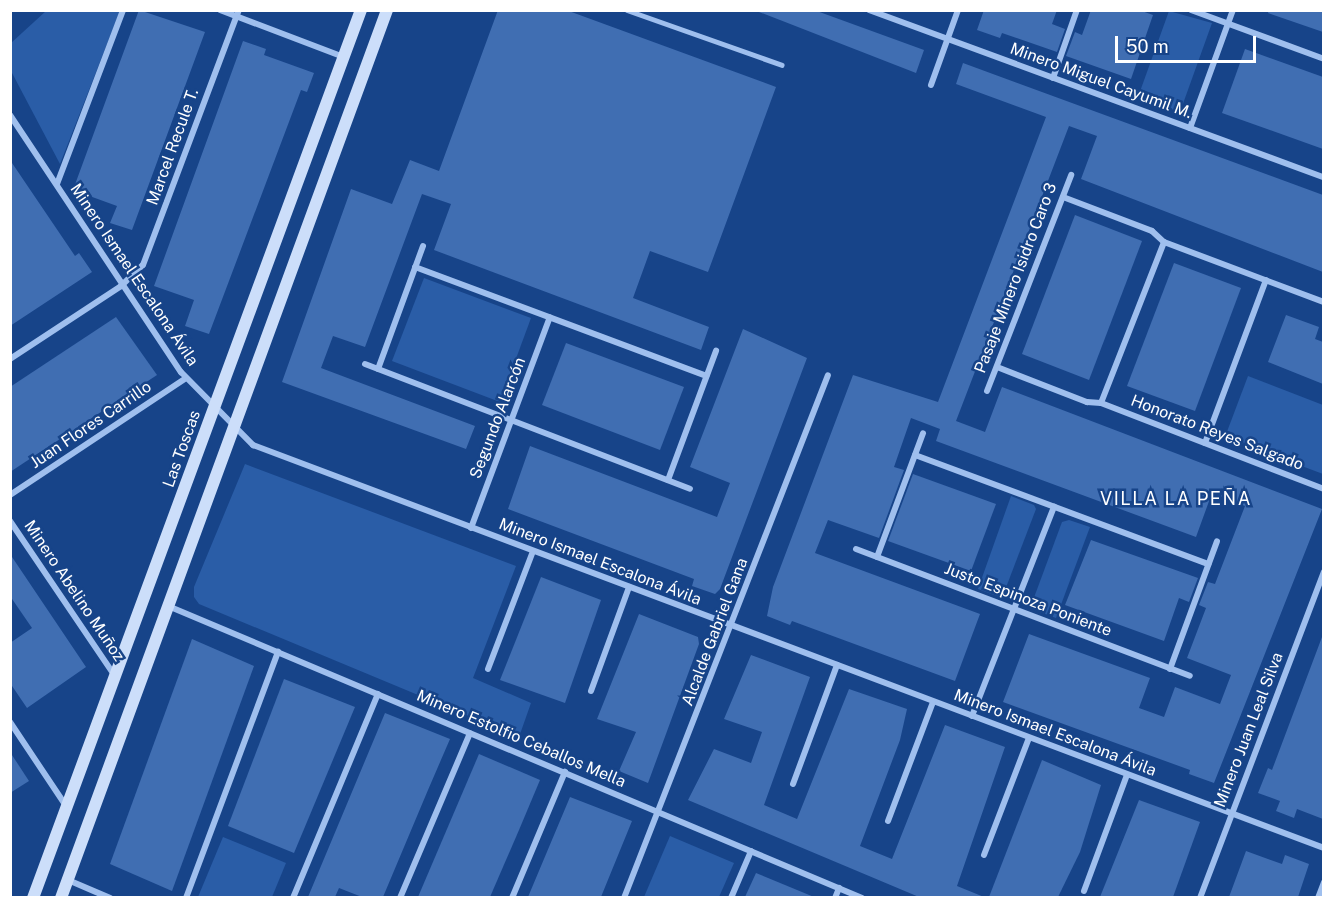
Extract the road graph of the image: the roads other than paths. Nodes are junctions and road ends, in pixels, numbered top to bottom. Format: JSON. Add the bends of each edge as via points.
{"nodes":[{"id":1,"x":123,"y":10,"type":"edge"},
{"id":2,"x":220,"y":10,"type":"edge"},
{"id":3,"x":361,"y":10,"type":"edge"},
{"id":4,"x":387,"y":10,"type":"edge"},
{"id":5,"x":627,"y":10,"type":"edge"},
{"id":6,"x":869,"y":10,"type":"edge"},
{"id":7,"x":958,"y":10,"type":"edge"},
{"id":8,"x":1077,"y":10,"type":"edge"},
{"id":9,"x":1191,"y":10,"type":"edge"},
{"id":10,"x":1233,"y":10,"type":"edge"},
{"id":11,"x":238,"y":14,"type":"edge"},
{"id":12,"x":1228,"y":24,"type":"junction"},
{"id":13,"x":947,"y":39,"type":"junction"},
{"id":14,"x":344,"y":57,"type":"junction"},
{"id":15,"x":1323,"y":58,"type":"edge"},
{"id":16,"x":782,"y":65,"type":"dead end"},
{"id":17,"x":1053,"y":78,"type":"junction"},
{"id":18,"x":931,"y":85,"type":"dead end"},
{"id":19,"x":10,"y":115,"type":"edge"},
{"id":20,"x":1190,"y":128,"type":"junction"},
{"id":21,"x":1071,"y":175,"type":"dead end"},
{"id":22,"x":1323,"y":177,"type":"edge"},
{"id":23,"x":57,"y":184,"type":"junction"},
{"id":24,"x":1063,"y":196,"type":"junction"},
{"id":25,"x":1164,"y":242,"type":"junction"},
{"id":26,"x":423,"y":246,"type":"dead end"},
{"id":27,"x":415,"y":267,"type":"junction"},
{"id":28,"x":1266,"y":280,"type":"junction"},
{"id":29,"x":121,"y":286,"type":"junction"},
{"id":30,"x":1323,"y":302,"type":"edge"},
{"id":31,"x":550,"y":317,"type":"junction"},
{"id":32,"x":716,"y":351,"type":"dead end"},
{"id":33,"x":10,"y":359,"type":"edge"},
{"id":34,"x":365,"y":364,"type":"dead end"},
{"id":35,"x":997,"y":367,"type":"junction"},
{"id":36,"x":378,"y":369,"type":"junction"},
{"id":37,"x":828,"y":375,"type":"dead end"},
{"id":38,"x":706,"y":376,"type":"junction"},
{"id":39,"x":186,"y":378,"type":"junction"},
{"id":40,"x":987,"y":391,"type":"dead end"},
{"id":41,"x":1101,"y":403,"type":"junction"},
{"id":42,"x":215,"y":407,"type":"junction"},
{"id":43,"x":511,"y":420,"type":"junction"},
{"id":44,"x":233,"y":429,"type":"junction"},
{"id":45,"x":923,"y":433,"type":"dead end"},
{"id":46,"x":1204,"y":443,"type":"junction"},
{"id":47,"x":915,"y":455,"type":"junction"},
{"id":48,"x":668,"y":480,"type":"junction"},
{"id":49,"x":690,"y":489,"type":"dead end"},
{"id":50,"x":1323,"y":489,"type":"edge"},
{"id":51,"x":10,"y":495,"type":"edge"},
{"id":52,"x":1054,"y":507,"type":"junction"},
{"id":53,"x":10,"y":521,"type":"edge"},
{"id":54,"x":471,"y":528,"type":"junction"},
{"id":55,"x":1216,"y":541,"type":"dead end"},
{"id":56,"x":856,"y":549,"type":"dead end"},
{"id":57,"x":533,"y":551,"type":"junction"},
{"id":58,"x":877,"y":557,"type":"junction"},
{"id":59,"x":1208,"y":564,"type":"junction"},
{"id":60,"x":1323,"y":572,"type":"edge"},
{"id":61,"x":1321,"y":585,"type":"edge"},
{"id":62,"x":629,"y":587,"type":"junction"},
{"id":63,"x":168,"y":606,"type":"junction"},
{"id":64,"x":1014,"y":609,"type":"junction"},
{"id":65,"x":732,"y":626,"type":"junction"},
{"id":66,"x":278,"y":652,"type":"junction"},
{"id":67,"x":837,"y":665,"type":"junction"},
{"id":68,"x":488,"y":669,"type":"dead end"},
{"id":69,"x":1170,"y":669,"type":"junction"},
{"id":70,"x":115,"y":676,"type":"junction"},
{"id":71,"x":1190,"y":676,"type":"dead end"},
{"id":72,"x":591,"y":691,"type":"dead end"},
{"id":73,"x":378,"y":694,"type":"junction"},
{"id":74,"x":933,"y":702,"type":"junction"},
{"id":75,"x":972,"y":716,"type":"junction"},
{"id":76,"x":10,"y":722,"type":"edge"},
{"id":77,"x":470,"y":733,"type":"junction"},
{"id":78,"x":1029,"y":738,"type":"junction"},
{"id":79,"x":565,"y":772,"type":"junction"},
{"id":80,"x":1127,"y":775,"type":"junction"},
{"id":81,"x":793,"y":784,"type":"dead end"},
{"id":82,"x":66,"y":807,"type":"junction"},
{"id":83,"x":660,"y":812,"type":"junction"},
{"id":84,"x":1231,"y":814,"type":"junction"},
{"id":85,"x":888,"y":821,"type":"dead end"},
{"id":86,"x":1323,"y":848,"type":"edge"},
{"id":87,"x":751,"y":850,"type":"junction"},
{"id":88,"x":984,"y":855,"type":"dead end"},
{"id":89,"x":68,"y":880,"type":"junction"},
{"id":90,"x":1323,"y":882,"type":"edge"},
{"id":91,"x":839,"y":888,"type":"junction"},
{"id":92,"x":1084,"y":891,"type":"dead end"},
{"id":93,"x":33,"y":897,"type":"edge"},
{"id":94,"x":61,"y":897,"type":"edge"},
{"id":95,"x":110,"y":897,"type":"edge"},
{"id":96,"x":186,"y":897,"type":"edge"},
{"id":97,"x":293,"y":897,"type":"edge"},
{"id":98,"x":400,"y":897,"type":"edge"},
{"id":99,"x":512,"y":897,"type":"edge"},
{"id":100,"x":624,"y":897,"type":"edge"},
{"id":101,"x":731,"y":897,"type":"edge"},
{"id":102,"x":835,"y":897,"type":"edge"},
{"id":103,"x":862,"y":897,"type":"edge"},
{"id":104,"x":1200,"y":897,"type":"edge"},
{"id":105,"x":1318,"y":897,"type":"edge"}],
"edges":[{"from":1,"to":23,"type":"street"},
{"from":2,"to":11,"type":"street"},
{"from":3,"to":14,"type":"street","name":"Las Toscas"},
{"from":4,"to":44,"type":"street"},
{"from":5,"to":16,"type":"lane"},
{"from":6,"to":13,"type":"street","name":"Minero Miguel Cayumil M."},
{"from":7,"to":13,"type":"street"},
{"from":8,"to":17,"type":"street"},
{"from":9,"to":12,"type":"street"},
{"from":10,"to":12,"type":"street"},
{"from":11,"to":14,"type":"street"},
{"from":11,"to":29,"type":"street","name":"Marcel Recule T.","via":[[146,258]]},
{"from":12,"to":15,"type":"street"},
{"from":12,"to":20,"type":"street"},
{"from":13,"to":17,"type":"street","name":"Minero Miguel Cayumil M."},
{"from":13,"to":18,"type":"street"},
{"from":14,"to":42,"type":"street","name":"Las Toscas"},
{"from":17,"to":20,"type":"street","name":"Minero Miguel Cayumil M."},
{"from":19,"to":23,"type":"street","name":"Minero Ismael Escalona Ávila"},
{"from":20,"to":22,"type":"street","name":"Minero Miguel Cayumil M."},
{"from":21,"to":24,"type":"street","name":"Pasaje Minero Isidro Caro 3"},
{"from":23,"to":29,"type":"street","name":"Minero Ismael Escalona Ávila"},
{"from":24,"to":25,"type":"street","via":[[1152,231]]},
{"from":24,"to":35,"type":"street","name":"Pasaje Minero Isidro Caro 3"},
{"from":25,"to":28,"type":"street"},
{"from":25,"to":41,"type":"street"},
{"from":26,"to":27,"type":"street"},
{"from":27,"to":31,"type":"street"},
{"from":27,"to":36,"type":"street"},
{"from":28,"to":30,"type":"street"},
{"from":28,"to":46,"type":"street"},
{"from":29,"to":33,"type":"street","name":"Marcel Recule T."},
{"from":29,"to":39,"type":"street","name":"Minero Ismael Escalona Ávila"},
{"from":31,"to":38,"type":"street"},
{"from":31,"to":43,"type":"street","name":"Segundo Alarcón"},
{"from":32,"to":38,"type":"street"},
{"from":34,"to":36,"type":"street"},
{"from":35,"to":40,"type":"street","name":"Pasaje Minero Isidro Caro 3"},
{"from":35,"to":41,"type":"street","name":"Honorato Reyes Salgado","via":[[1087,402]]},
{"from":36,"to":43,"type":"street"},
{"from":37,"to":65,"type":"street","name":"Alcalde Gabriel Gana"},
{"from":38,"to":48,"type":"street"},
{"from":39,"to":42,"type":"street","name":"Minero Ismael Escalona Ávila"},
{"from":39,"to":51,"type":"street","name":"Juan Flores Carrillo"},
{"from":41,"to":46,"type":"street","name":"Honorato Reyes Salgado"},
{"from":42,"to":44,"type":"street","name":"Minero Ismael Escalona Ávila"},
{"from":42,"to":70,"type":"street","name":"Las Toscas"},
{"from":43,"to":48,"type":"street"},
{"from":43,"to":54,"type":"street","name":"Segundo Alarcón"},
{"from":44,"to":54,"type":"street","name":"Minero Ismael Escalona Ávila","via":[[253,446]]},
{"from":44,"to":63,"type":"street"},
{"from":45,"to":47,"type":"street"},
{"from":46,"to":50,"type":"street","name":"Honorato Reyes Salgado"},
{"from":47,"to":52,"type":"street"},
{"from":47,"to":58,"type":"street"},
{"from":48,"to":49,"type":"street"},
{"from":52,"to":59,"type":"street"},
{"from":52,"to":64,"type":"street"},
{"from":53,"to":70,"type":"street","name":"Minero Abelino Muñoz"},
{"from":54,"to":57,"type":"street","name":"Minero Ismael Escalona Ávila"},
{"from":55,"to":59,"type":"street"},
{"from":56,"to":58,"type":"street","name":"Justo Espinoza Poniente"},
{"from":57,"to":62,"type":"street","name":"Minero Ismael Escalona Ávila"},
{"from":57,"to":68,"type":"street"},
{"from":58,"to":64,"type":"street","name":"Justo Espinoza Poniente"},
{"from":59,"to":69,"type":"street"},
{"from":60,"to":61,"type":"street","name":"Minero Juan Leal Silva"},
{"from":61,"to":84,"type":"street","name":"Minero Juan Leal Silva"},
{"from":62,"to":65,"type":"street","name":"Minero Ismael Escalona Ávila"},
{"from":62,"to":72,"type":"street"},
{"from":63,"to":66,"type":"street","name":"Minero Estolfio Ceballos Mella"},
{"from":63,"to":89,"type":"street"},
{"from":64,"to":69,"type":"street","name":"Justo Espinoza Poniente"},
{"from":64,"to":75,"type":"street"},
{"from":65,"to":67,"type":"street","name":"Minero Ismael Escalona Ávila"},
{"from":65,"to":83,"type":"street","name":"Alcalde Gabriel Gana"},
{"from":66,"to":73,"type":"street","name":"Minero Estolfio Ceballos Mella"},
{"from":66,"to":96,"type":"street"},
{"from":67,"to":74,"type":"street","name":"Minero Ismael Escalona Ávila"},
{"from":67,"to":81,"type":"street"},
{"from":69,"to":71,"type":"street","name":"Justo Espinoza Poniente"},
{"from":70,"to":82,"type":"street","name":"Las Toscas"},
{"from":73,"to":77,"type":"street","name":"Minero Estolfio Ceballos Mella"},
{"from":73,"to":97,"type":"street"},
{"from":74,"to":75,"type":"street","name":"Minero Ismael Escalona Ávila"},
{"from":74,"to":85,"type":"street"},
{"from":75,"to":78,"type":"street","name":"Minero Ismael Escalona Ávila"},
{"from":76,"to":82,"type":"street"},
{"from":77,"to":79,"type":"street","name":"Minero Estolfio Ceballos Mella"},
{"from":77,"to":98,"type":"street"},
{"from":78,"to":80,"type":"street","name":"Minero Ismael Escalona Ávila"},
{"from":78,"to":88,"type":"street"},
{"from":79,"to":83,"type":"street","name":"Minero Estolfio Ceballos Mella"},
{"from":79,"to":99,"type":"street"},
{"from":80,"to":84,"type":"street","name":"Minero Ismael Escalona Ávila"},
{"from":80,"to":92,"type":"street"},
{"from":82,"to":93,"type":"street","name":"Las Toscas"},
{"from":83,"to":87,"type":"street","name":"Minero Estolfio Ceballos Mella"},
{"from":83,"to":100,"type":"street","name":"Alcalde Gabriel Gana"},
{"from":84,"to":86,"type":"street","name":"Minero Ismael Escalona Ávila"},
{"from":84,"to":104,"type":"street","name":"Minero Juan Leal Silva"},
{"from":87,"to":91,"type":"street","name":"Minero Estolfio Ceballos Mella"},
{"from":87,"to":101,"type":"street"},
{"from":89,"to":94,"type":"street"},
{"from":89,"to":95,"type":"street"},
{"from":90,"to":105,"type":"street"},
{"from":91,"to":102,"type":"street"},
{"from":91,"to":103,"type":"street","name":"Minero Estolfio Ceballos Mella"}]}
